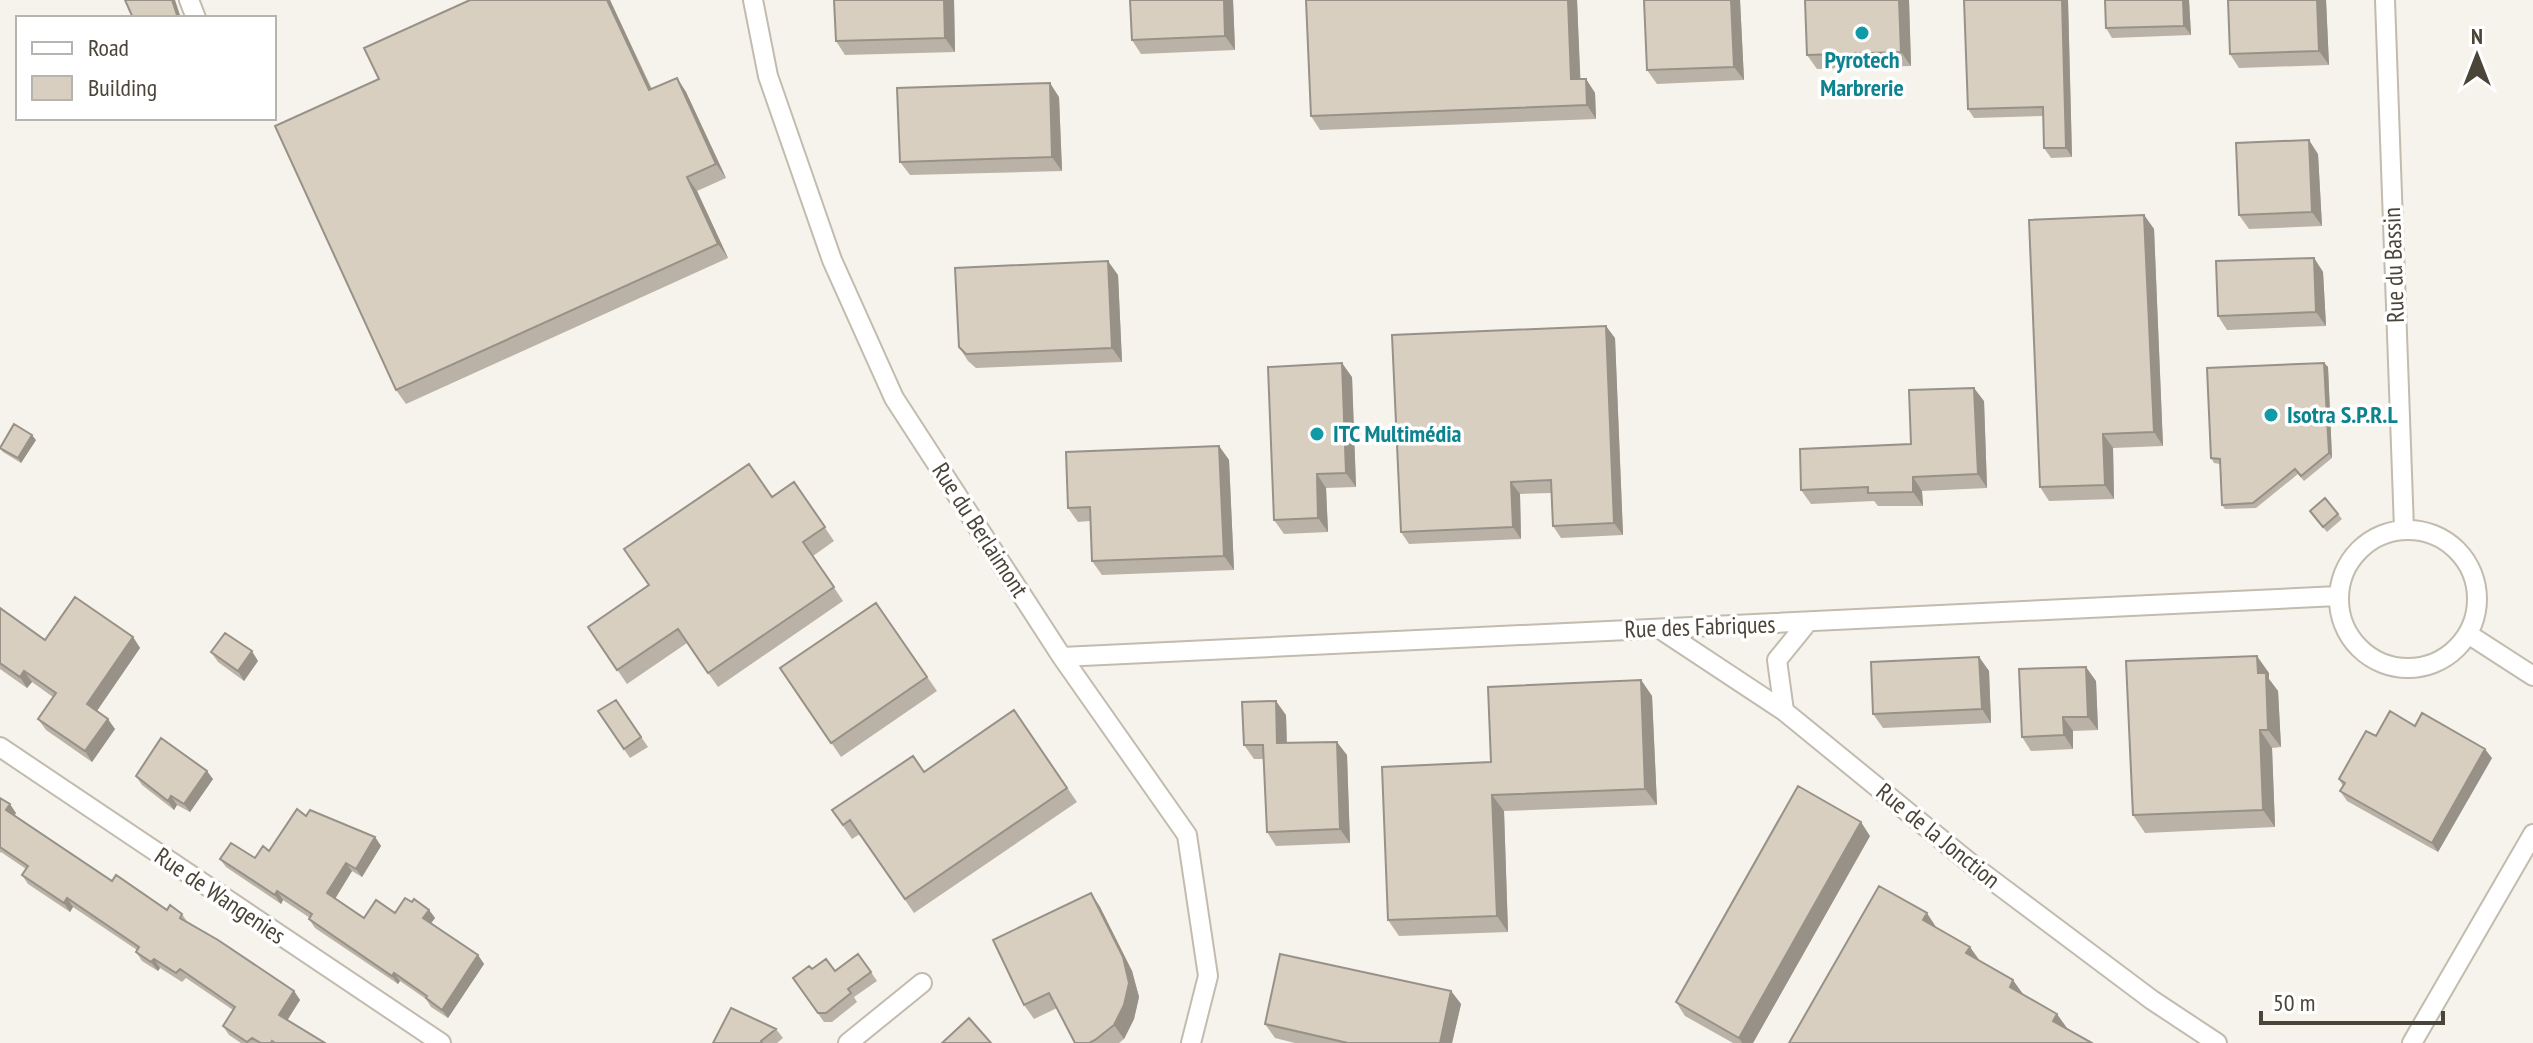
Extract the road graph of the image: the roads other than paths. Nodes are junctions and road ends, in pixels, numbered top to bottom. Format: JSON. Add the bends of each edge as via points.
{"nodes":[{"id":1,"x":753,"y":0,"type":"edge"},
{"id":2,"x":2385,"y":0,"type":"edge"},
{"id":3,"x":2404,"y":529,"type":"junction"},
{"id":4,"x":2338,"y":596,"type":"junction"},
{"id":5,"x":1807,"y":623,"type":"junction"},
{"id":6,"x":1660,"y":629,"type":"junction"},
{"id":7,"x":2468,"y":634,"type":"junction"},
{"id":8,"x":1062,"y":657,"type":"junction"},
{"id":9,"x":2533,"y":676,"type":"edge"},
{"id":10,"x":1784,"y":711,"type":"junction"},
{"id":11,"x":0,"y":747,"type":"edge"},
{"id":12,"x":2533,"y":834,"type":"edge"},
{"id":13,"x":922,"y":983,"type":"dead end"},
{"id":14,"x":441,"y":1043,"type":"edge"},
{"id":15,"x":848,"y":1043,"type":"edge"},
{"id":16,"x":1191,"y":1043,"type":"edge"},
{"id":17,"x":2217,"y":1043,"type":"edge"},
{"id":18,"x":2412,"y":1043,"type":"edge"}],
"edges":[{"from":1,"to":8,"type":"street","name":"Rue du Berlaimont","via":[[768,76],[832,260],[894,398]]},
{"from":2,"to":3,"type":"street","name":"Rue du Bassin"},
{"from":3,"to":4,"type":"street","via":[[2366,543],[2342,576]]},
{"from":3,"to":7,"type":"street","via":[[2445,540],[2473,572],[2476,614]]},
{"from":4,"to":5,"type":"street","name":"Rue des Fabriques"},
{"from":4,"to":7,"type":"street","via":[[2351,639],[2388,666],[2434,664]]},
{"from":5,"to":6,"type":"street","name":"Rue des Fabriques"},
{"from":5,"to":10,"type":"street","via":[[1777,660]]},
{"from":6,"to":8,"type":"street","name":"Rue des Fabriques"},
{"from":6,"to":10,"type":"street","name":"Rue de la Jonction"},
{"from":7,"to":9,"type":"street"},
{"from":8,"to":16,"type":"street","name":"Rue du Berlaimont","via":[[1187,835],[1208,976]]},
{"from":10,"to":17,"type":"street","name":"Rue de la Jonction","via":[[1993,880]]},
{"from":11,"to":14,"type":"street","name":"Rue de Wangenies"},
{"from":12,"to":18,"type":"street"},
{"from":13,"to":15,"type":"street"}]}
